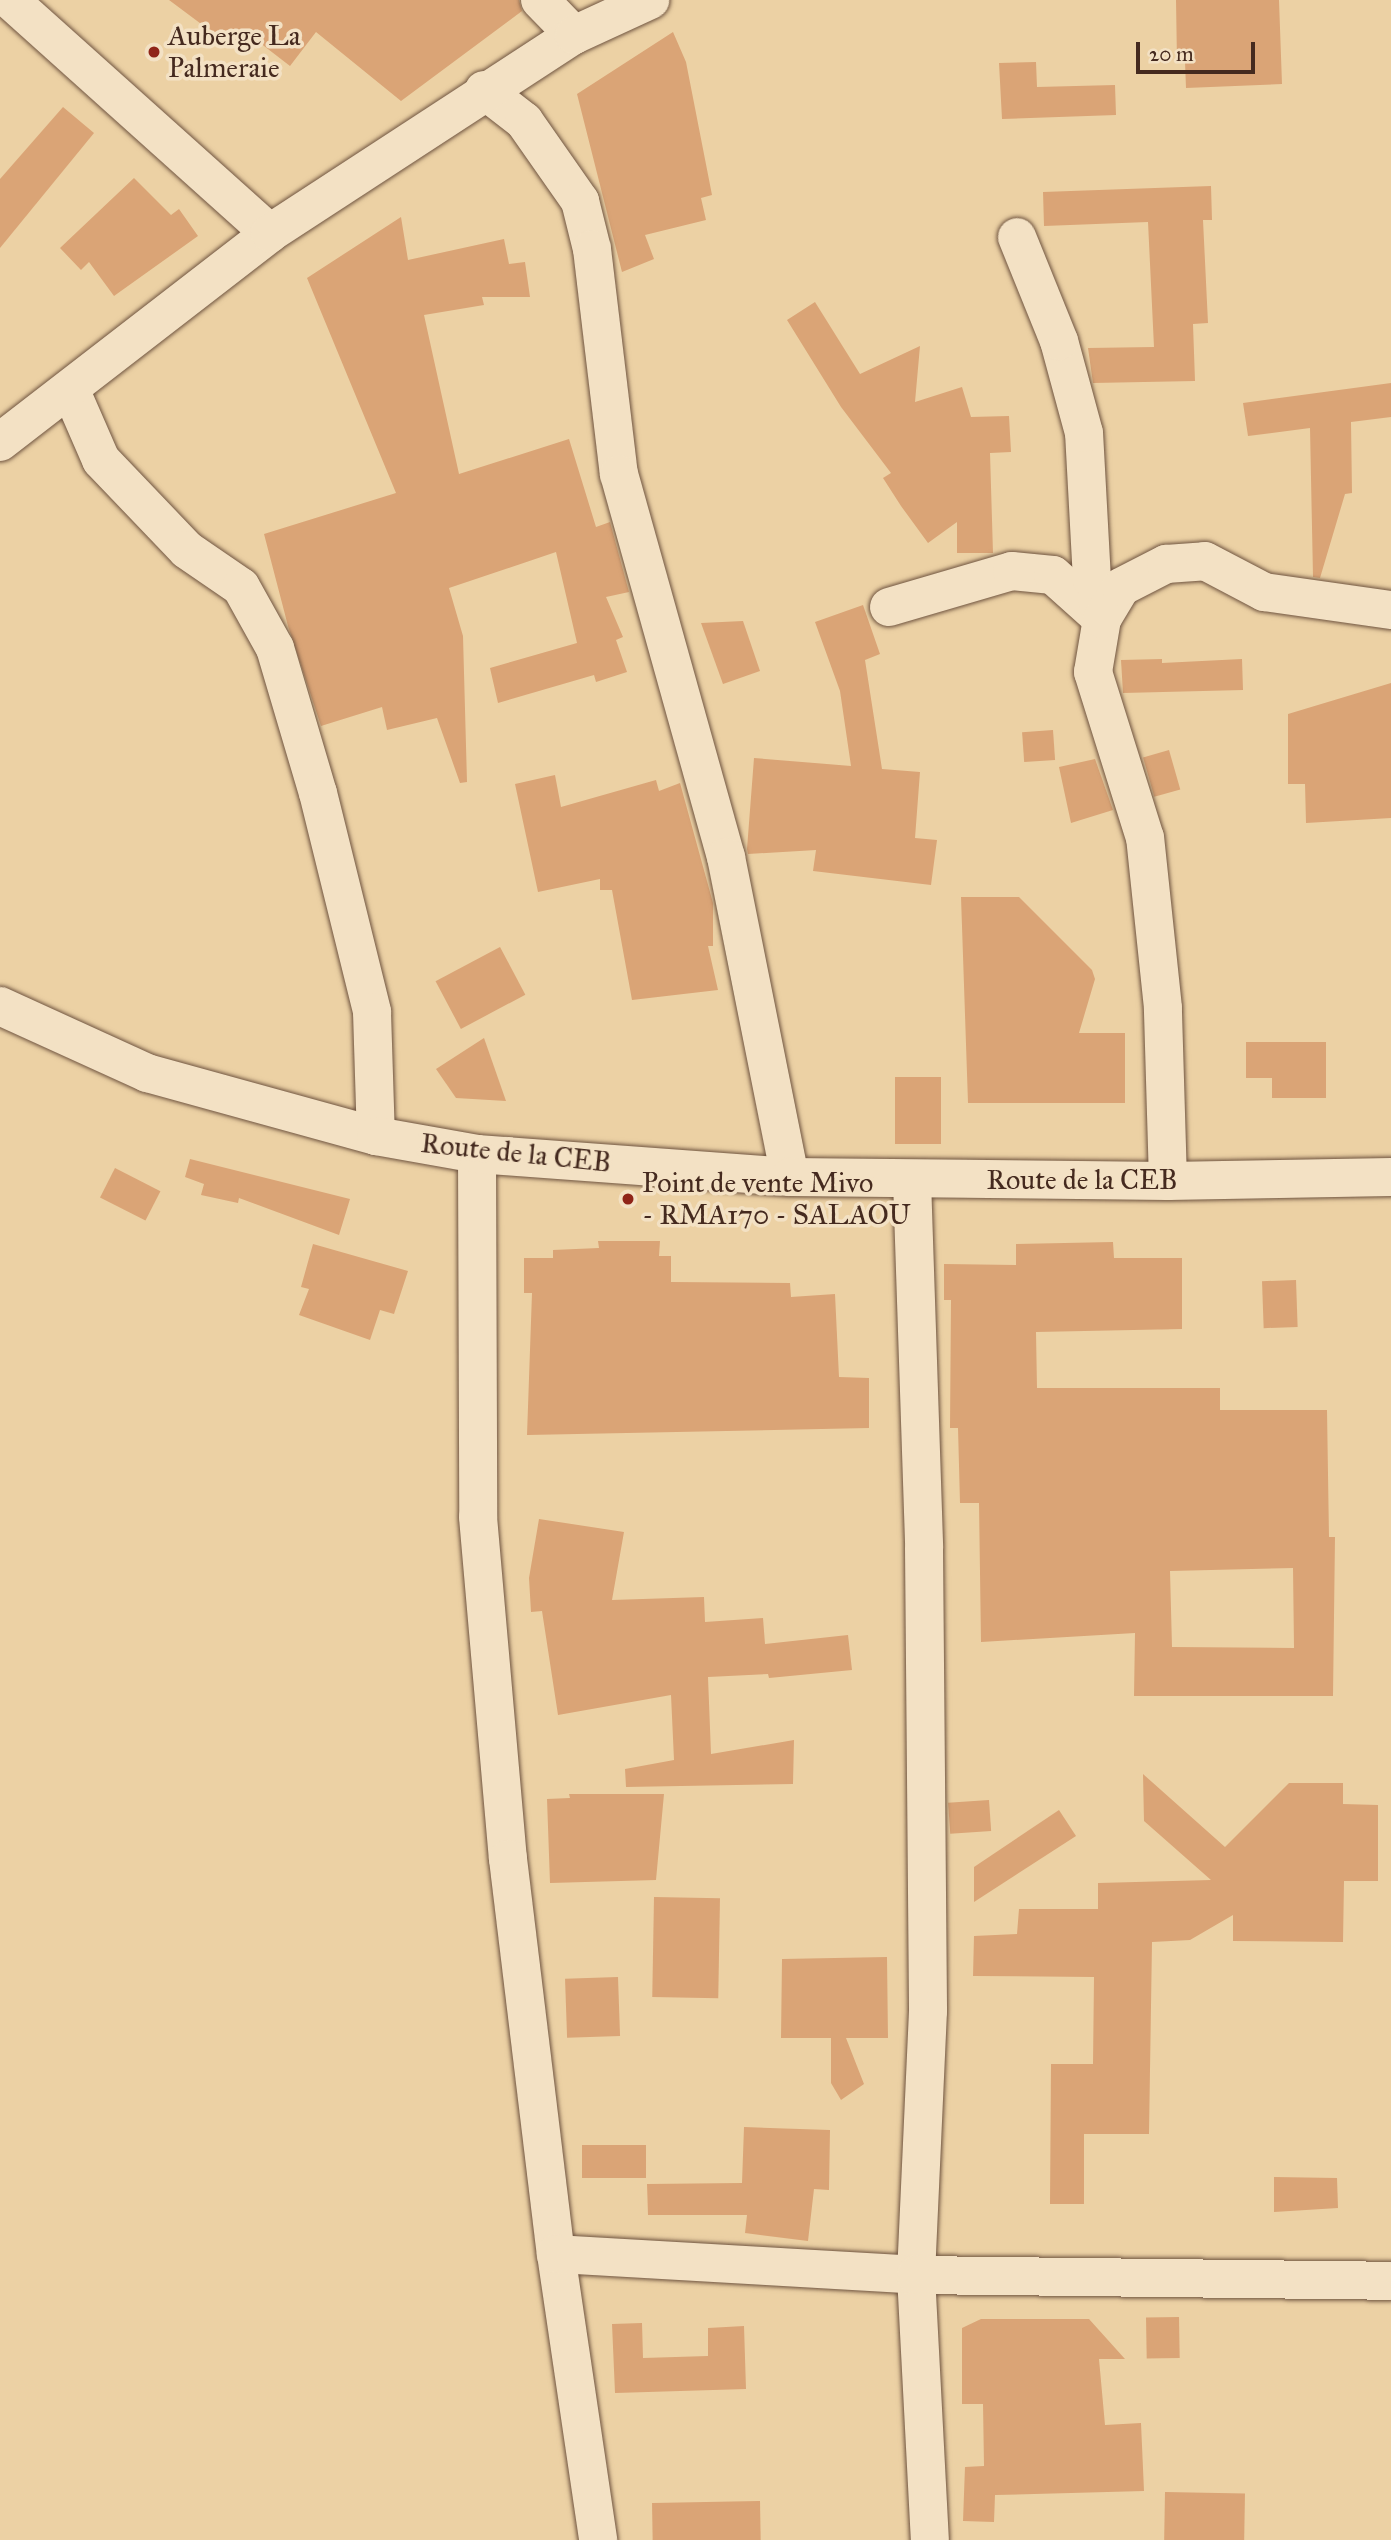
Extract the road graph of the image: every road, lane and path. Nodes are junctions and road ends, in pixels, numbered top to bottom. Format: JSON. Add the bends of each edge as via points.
{"nodes":[{"id":1,"x":10,"y":0,"type":"edge"},
{"id":2,"x":540,"y":0,"type":"edge"},
{"id":3,"x":650,"y":0,"type":"edge"},
{"id":4,"x":573,"y":35,"type":"junction"},
{"id":5,"x":484,"y":90,"type":"junction"},
{"id":6,"x":270,"y":233,"type":"junction"},
{"id":7,"x":1017,"y":237,"type":"dead end"},
{"id":8,"x":71,"y":391,"type":"junction"},
{"id":9,"x":6,"y":430,"type":"edge"},
{"id":10,"x":889,"y":607,"type":"dead end"},
{"id":11,"x":1391,"y":610,"type":"edge"},
{"id":12,"x":1102,"y":619,"type":"junction"},
{"id":13,"x":0,"y":1006,"type":"edge"},
{"id":14,"x":376,"y":1136,"type":"junction"},
{"id":15,"x":477,"y":1154,"type":"junction"},
{"id":16,"x":790,"y":1177,"type":"junction"},
{"id":17,"x":1391,"y":1177,"type":"edge"},
{"id":18,"x":912,"y":1180,"type":"junction"},
{"id":19,"x":1168,"y":1181,"type":"junction"},
{"id":20,"x":556,"y":2254,"type":"junction"},
{"id":21,"x":916,"y":2275,"type":"junction"},
{"id":22,"x":1391,"y":2281,"type":"edge"},
{"id":23,"x":598,"y":2540,"type":"edge"},
{"id":24,"x":930,"y":2540,"type":"edge"}],
"edges":[{"from":1,"to":6,"type":"street"},
{"from":2,"to":4,"type":"street"},
{"from":3,"to":4,"type":"street"},
{"from":4,"to":5,"type":"street"},
{"from":5,"to":6,"type":"street"},
{"from":5,"to":16,"type":"street","via":[[524,121],[580,201],[592,249],[619,474],[726,857]]},
{"from":6,"to":8,"type":"street"},
{"from":7,"to":12,"type":"street","via":[[1059,341],[1084,433],[1092,580]]},
{"from":8,"to":9,"type":"street"},
{"from":8,"to":14,"type":"street","via":[[102,460],[187,550],[242,587],[275,648],[318,793],[372,1012]]},
{"from":10,"to":12,"type":"street","via":[[1012,571],[1053,575]]},
{"from":11,"to":12,"type":"street","via":[[1265,592],[1205,561],[1166,564],[1121,587]]},
{"from":12,"to":19,"type":"street","via":[[1093,672],[1145,838],[1163,1008]]},
{"from":13,"to":14,"type":"street","name":"Route de la CEB","via":[[147,1073]]},
{"from":14,"to":15,"type":"street","name":"Route de la CEB"},
{"from":15,"to":16,"type":"street","name":"Route de la CEB"},
{"from":15,"to":20,"type":"street","via":[[478,1517],[508,1858]]},
{"from":16,"to":18,"type":"street","name":"Route de la CEB"},
{"from":17,"to":19,"type":"street","name":"Route de la CEB"},
{"from":18,"to":19,"type":"street","name":"Route de la CEB"},
{"from":18,"to":21,"type":"street","via":[[924,1548],[928,2011]]},
{"from":20,"to":21,"type":"street"},
{"from":20,"to":23,"type":"street"},
{"from":21,"to":22,"type":"street"},
{"from":21,"to":24,"type":"street"}]}
